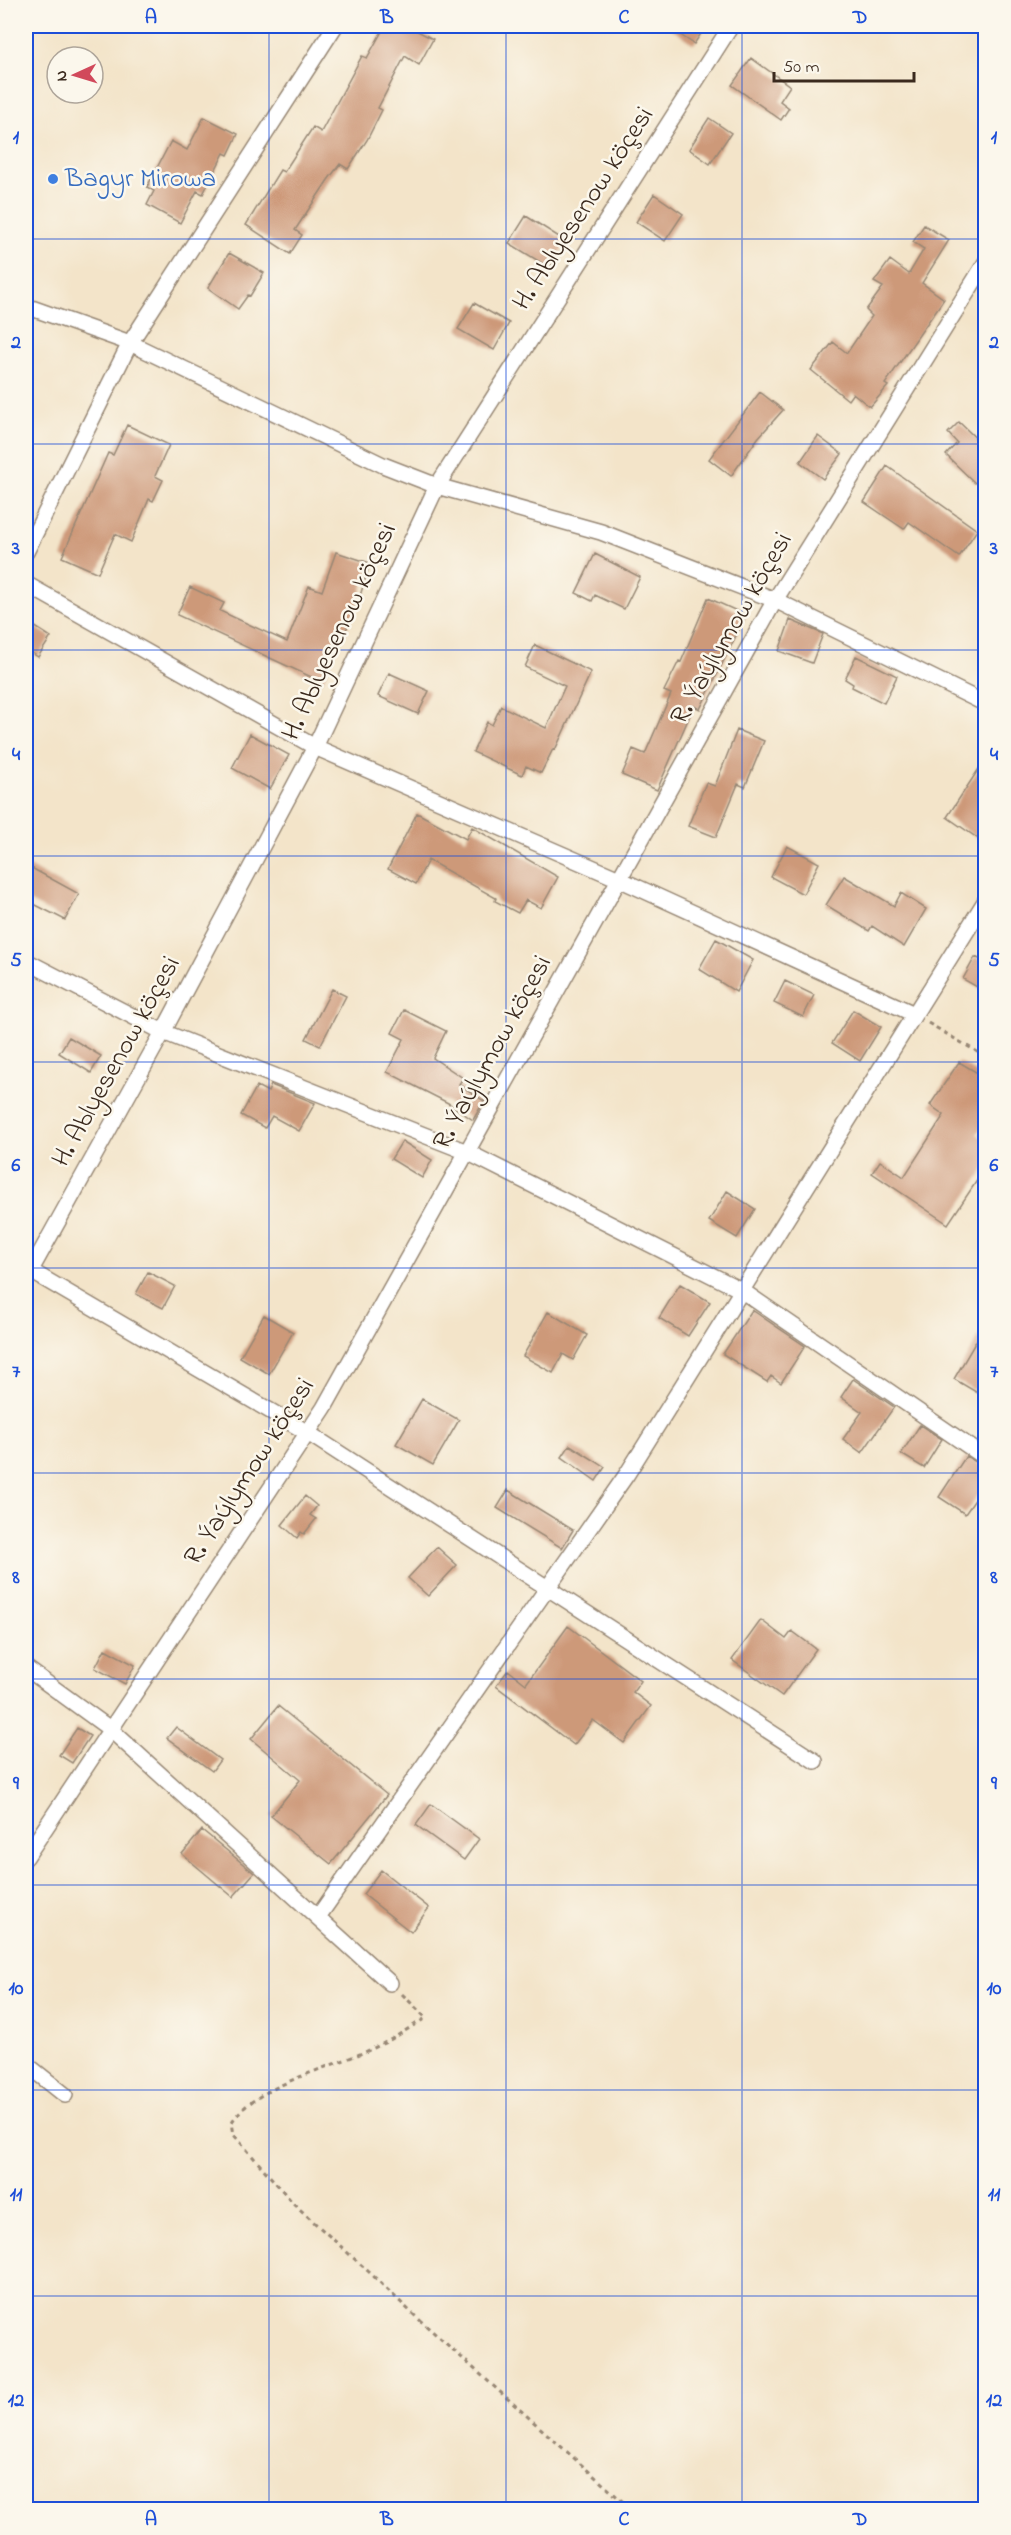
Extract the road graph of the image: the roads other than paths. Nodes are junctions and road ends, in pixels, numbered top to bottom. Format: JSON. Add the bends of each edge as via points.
{"nodes":[{"id":1,"x":335,"y":26,"type":"edge"},
{"id":2,"x":731,"y":26,"type":"edge"},
{"id":3,"x":986,"y":262,"type":"edge"},
{"id":4,"x":26,"y":306,"type":"edge"},
{"id":5,"x":130,"y":343,"type":"junction"},
{"id":6,"x":437,"y":486,"type":"junction"},
{"id":7,"x":26,"y":552,"type":"edge"},
{"id":8,"x":26,"y":584,"type":"edge"},
{"id":9,"x":775,"y":600,"type":"junction"},
{"id":10,"x":986,"y":704,"type":"edge"},
{"id":11,"x":315,"y":747,"type":"junction"},
{"id":12,"x":619,"y":879,"type":"junction"},
{"id":13,"x":986,"y":900,"type":"edge"},
{"id":14,"x":26,"y":961,"type":"edge"},
{"id":15,"x":914,"y":1014,"type":"junction"},
{"id":16,"x":163,"y":1032,"type":"junction"},
{"id":17,"x":467,"y":1152,"type":"junction"},
{"id":18,"x":28,"y":1275,"type":"edge"},
{"id":19,"x":741,"y":1290,"type":"junction"},
{"id":20,"x":308,"y":1433,"type":"junction"},
{"id":21,"x":986,"y":1458,"type":"edge"},
{"id":22,"x":547,"y":1588,"type":"junction"},
{"id":23,"x":26,"y":1668,"type":"edge"},
{"id":24,"x":110,"y":1729,"type":"junction"},
{"id":25,"x":815,"y":1761,"type":"dead end"},
{"id":26,"x":26,"y":1857,"type":"edge"},
{"id":27,"x":318,"y":1917,"type":"junction"},
{"id":28,"x":390,"y":1983,"type":"road end"},
{"id":29,"x":26,"y":2064,"type":"edge"},
{"id":30,"x":65,"y":2095,"type":"dead end"}],
"edges":[{"from":1,"to":5,"type":"street"},
{"from":2,"to":6,"type":"street","name":"H. Ablyesenow köçesi"},
{"from":3,"to":9,"type":"street","name":"R. Ýaýlymow köçesi"},
{"from":4,"to":5,"type":"street"},
{"from":5,"to":6,"type":"street","via":[[383,465]]},
{"from":5,"to":7,"type":"street"},
{"from":6,"to":9,"type":"street","via":[[601,532]]},
{"from":6,"to":11,"type":"street","name":"H. Ablyesenow köçesi"},
{"from":8,"to":11,"type":"street"},
{"from":9,"to":10,"type":"street"},
{"from":9,"to":12,"type":"street","name":"R. Ýaýlymow köçesi"},
{"from":11,"to":12,"type":"street"},
{"from":11,"to":16,"type":"street","name":"H. Ablyesenow köçesi"},
{"from":12,"to":15,"type":"street"},
{"from":12,"to":17,"type":"street","name":"R. Ýaýlymow köçesi"},
{"from":13,"to":15,"type":"street"},
{"from":14,"to":16,"type":"street"},
{"from":15,"to":19,"type":"street"},
{"from":16,"to":17,"type":"street"},
{"from":16,"to":18,"type":"street","name":"H. Ablyesenow köçesi"},
{"from":17,"to":19,"type":"street"},
{"from":17,"to":20,"type":"street","name":"R. Ýaýlymow köçesi"},
{"from":18,"to":20,"type":"street"},
{"from":19,"to":21,"type":"street"},
{"from":19,"to":22,"type":"street","via":[[627,1474]]},
{"from":20,"to":22,"type":"street"},
{"from":20,"to":24,"type":"street","name":"R. Ýaýlymow köçesi"},
{"from":22,"to":25,"type":"street"},
{"from":22,"to":27,"type":"street"},
{"from":23,"to":24,"type":"street"},
{"from":24,"to":26,"type":"street","name":"R. Ýaýlymow köçesi"},
{"from":24,"to":27,"type":"street"},
{"from":27,"to":28,"type":"street"},
{"from":29,"to":30,"type":"street"}]}
